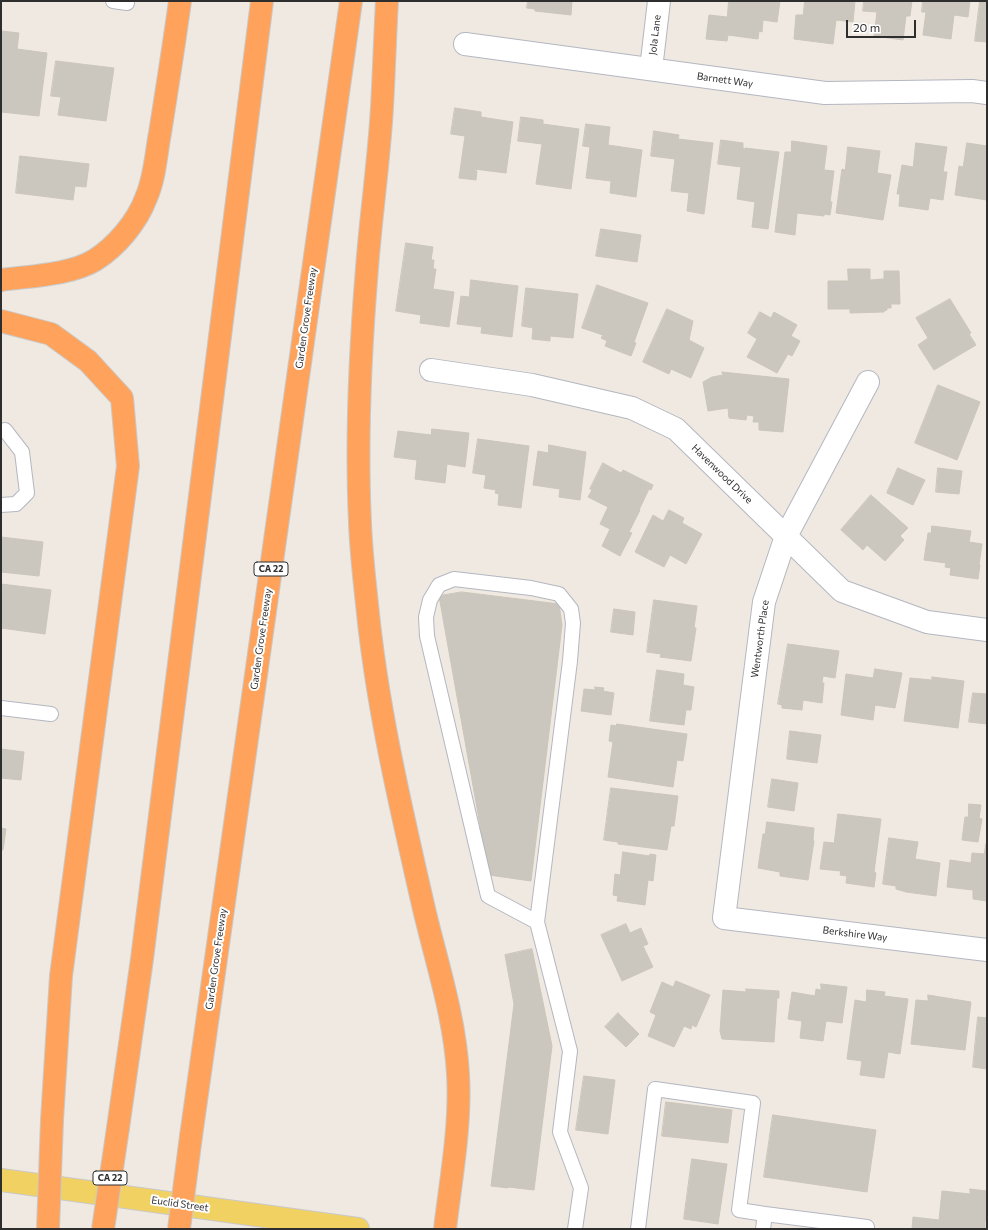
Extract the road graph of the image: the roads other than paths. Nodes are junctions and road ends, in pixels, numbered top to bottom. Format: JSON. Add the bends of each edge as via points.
{"nodes":[{"id":1,"x":180,"y":1,"type":"edge"},
{"id":2,"x":262,"y":1,"type":"edge"},
{"id":3,"x":351,"y":1,"type":"edge"},
{"id":4,"x":387,"y":1,"type":"edge"},
{"id":5,"x":659,"y":1,"type":"edge"},
{"id":6,"x":464,"y":44,"type":"dead end"},
{"id":7,"x":651,"y":70,"type":"junction"},
{"id":8,"x":987,"y":93,"type":"edge"},
{"id":9,"x":1,"y":280,"type":"edge"},
{"id":10,"x":1,"y":321,"type":"edge"},
{"id":11,"x":431,"y":370,"type":"dead end"},
{"id":12,"x":868,"y":382,"type":"dead end"},
{"id":13,"x":1,"y":431,"type":"edge"},
{"id":14,"x":1,"y":504,"type":"edge"},
{"id":15,"x":786,"y":536,"type":"junction"},
{"id":16,"x":987,"y":630,"type":"edge"},
{"id":17,"x":1,"y":708,"type":"edge"},
{"id":18,"x":51,"y":714,"type":"dead end"},
{"id":19,"x":724,"y":918,"type":"joint"},
{"id":20,"x":536,"y":922,"type":"junction"},
{"id":21,"x":987,"y":950,"type":"edge"},
{"id":22,"x":1,"y":1180,"type":"edge"},
{"id":23,"x":765,"y":1214,"type":"junction"},
{"id":24,"x":48,"y":1229,"type":"edge"},
{"id":25,"x":103,"y":1229,"type":"edge"},
{"id":26,"x":179,"y":1229,"type":"edge"},
{"id":27,"x":358,"y":1229,"type":"edge"},
{"id":28,"x":445,"y":1229,"type":"edge"},
{"id":29,"x":575,"y":1229,"type":"edge"},
{"id":30,"x":638,"y":1229,"type":"edge"},
{"id":31,"x":763,"y":1229,"type":"edge"},
{"id":32,"x":867,"y":1229,"type":"edge"}],
"edges":[{"from":1,"to":9,"type":"highway","via":[[153,173],[147,197],[138,215],[119,240],[96,260],[69,271]]},
{"from":2,"to":25,"type":"highway","number":"CA 22","bridge":true,"via":[[142,959]]},
{"from":3,"to":26,"type":"highway","name":"Garden Grove Freeway","number":"CA 22","bridge":true},
{"from":4,"to":28,"type":"highway","via":[[382,108],[361,352],[360,527],[374,670],[382,716],[403,818],[449,1012],[457,1061],[458,1112]]},
{"from":5,"to":7,"type":"street","name":"Jola Lane"},
{"from":6,"to":7,"type":"street","name":"Barnett Way"},
{"from":7,"to":8,"type":"street","name":"Barnett Way","via":[[825,93]]},
{"from":10,"to":24,"type":"highway","bridge":true,"via":[[51,334],[88,361],[122,398],[128,466],[61,976]]},
{"from":11,"to":15,"type":"street","name":"Havenwood Drive","via":[[532,385],[632,408],[676,429]]},
{"from":12,"to":15,"type":"street","name":"Wentworth Place"},
{"from":13,"to":14,"type":"lane","via":[[5,430],[22,452],[27,493],[16,504]]},
{"from":15,"to":16,"type":"street","name":"Havenwood Drive","via":[[842,591],[927,622]]},
{"from":15,"to":19,"type":"street","name":"Wentworth Place","via":[[764,602]]},
{"from":17,"to":18,"type":"lane"},
{"from":19,"to":21,"type":"street","name":"Berkshire Way"},
{"from":20,"to":20,"type":"lane","via":[[570,661],[573,623],[571,609],[559,594],[454,579],[439,585],[430,600],[426,617],[427,636],[488,896]]},
{"from":20,"to":29,"type":"lane","via":[[570,1051],[560,1132],[581,1188]]},
{"from":22,"to":27,"type":"main road","name":"Euclid Street"},
{"from":23,"to":30,"type":"lane","via":[[739,1210],[753,1103],[656,1089]]},
{"from":23,"to":31,"type":"lane"},
{"from":23,"to":32,"type":"lane"}]}
